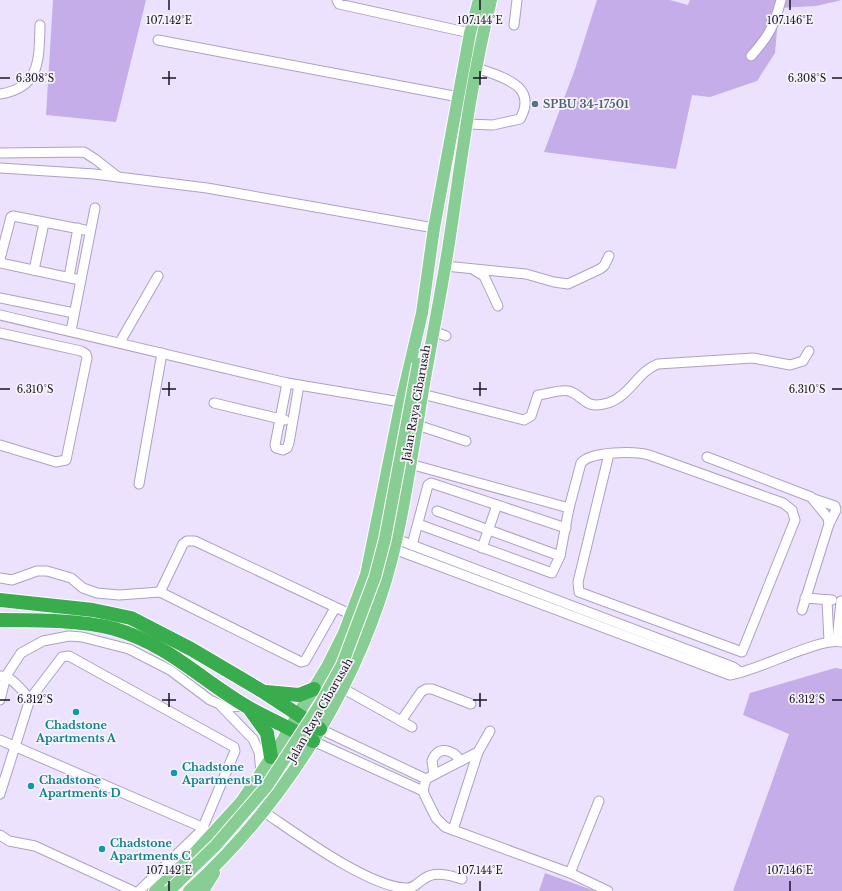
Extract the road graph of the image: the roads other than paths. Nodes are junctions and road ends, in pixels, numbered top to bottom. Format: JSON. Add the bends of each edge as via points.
{"nodes":[{"id":1,"x":337,"y":0,"type":"edge"},
{"id":2,"x":479,"y":0,"type":"edge"},
{"id":3,"x":491,"y":0,"type":"edge"},
{"id":4,"x":517,"y":0,"type":"edge"},
{"id":5,"x":781,"y":0,"type":"edge"},
{"id":6,"x":40,"y":24,"type":"dead end"},
{"id":7,"x":514,"y":26,"type":"dead end"},
{"id":8,"x":470,"y":33,"type":"junction"},
{"id":9,"x":158,"y":40,"type":"dead end"},
{"id":10,"x":751,"y":56,"type":"dead end"},
{"id":11,"x":476,"y":68,"type":"junction"},
{"id":12,"x":0,"y":94,"type":"edge"},
{"id":13,"x":459,"y":97,"type":"junction"},
{"id":14,"x":467,"y":124,"type":"junction"},
{"id":15,"x":0,"y":153,"type":"edge"},
{"id":16,"x":0,"y":168,"type":"edge"},
{"id":17,"x":119,"y":177,"type":"junction"},
{"id":18,"x":95,"y":208,"type":"dead end"},
{"id":19,"x":44,"y":223,"type":"junction"},
{"id":20,"x":78,"y":228,"type":"junction"},
{"id":21,"x":434,"y":228,"type":"junction"},
{"id":22,"x":90,"y":230,"type":"junction"},
{"id":23,"x":2,"y":239,"type":"edge"},
{"id":24,"x":609,"y":256,"type":"dead end"},
{"id":25,"x":0,"y":259,"type":"edge"},
{"id":26,"x":0,"y":263,"type":"edge"},
{"id":27,"x":445,"y":266,"type":"junction"},
{"id":28,"x":34,"y":270,"type":"junction"},
{"id":29,"x":473,"y":270,"type":"junction"},
{"id":30,"x":158,"y":276,"type":"dead end"},
{"id":31,"x":69,"y":277,"type":"junction"},
{"id":32,"x":80,"y":280,"type":"junction"},
{"id":33,"x":442,"y":283,"type":"junction"},
{"id":34,"x":0,"y":298,"type":"edge"},
{"id":35,"x":498,"y":306,"type":"dead end"},
{"id":36,"x":74,"y":313,"type":"junction"},
{"id":37,"x":422,"y":313,"type":"junction"},
{"id":38,"x":0,"y":315,"type":"edge"},
{"id":39,"x":71,"y":331,"type":"junction"},
{"id":40,"x":433,"y":332,"type":"junction"},
{"id":41,"x":0,"y":333,"type":"edge"},
{"id":42,"x":446,"y":336,"type":"dead end"},
{"id":43,"x":120,"y":342,"type":"junction"},
{"id":44,"x":809,"y":351,"type":"dead end"},
{"id":45,"x":162,"y":353,"type":"junction"},
{"id":46,"x":420,"y":364,"type":"junction"},
{"id":47,"x":287,"y":383,"type":"junction"},
{"id":48,"x":299,"y":385,"type":"junction"},
{"id":49,"x":422,"y":394,"type":"junction"},
{"id":50,"x":401,"y":402,"type":"junction"},
{"id":51,"x":214,"y":403,"type":"dead end"},
{"id":52,"x":280,"y":418,"type":"junction"},
{"id":53,"x":292,"y":421,"type":"junction"},
{"id":54,"x":417,"y":425,"type":"junction"},
{"id":55,"x":466,"y":441,"type":"dead end"},
{"id":56,"x":0,"y":445,"type":"edge"},
{"id":57,"x":609,"y":454,"type":"junction"},
{"id":58,"x":707,"y":457,"type":"dead end"},
{"id":59,"x":410,"y":464,"type":"junction"},
{"id":60,"x":139,"y":484,"type":"dead end"},
{"id":61,"x":497,"y":505,"type":"junction"},
{"id":62,"x":569,"y":508,"type":"junction"},
{"id":63,"x":437,"y":511,"type":"dead end"},
{"id":64,"x":418,"y":524,"type":"junction"},
{"id":65,"x":566,"y":528,"type":"junction"},
{"id":66,"x":488,"y":530,"type":"junction"},
{"id":67,"x":395,"y":544,"type":"junction"},
{"id":68,"x":412,"y":545,"type":"junction"},
{"id":69,"x":482,"y":548,"type":"junction"},
{"id":70,"x":560,"y":556,"type":"junction"},
{"id":71,"x":0,"y":578,"type":"edge"},
{"id":72,"x":160,"y":592,"type":"junction"},
{"id":73,"x":805,"y":598,"type":"junction"},
{"id":74,"x":0,"y":600,"type":"edge"},
{"id":75,"x":827,"y":600,"type":"junction"},
{"id":76,"x":842,"y":601,"type":"edge"},
{"id":77,"x":335,"y":608,"type":"junction"},
{"id":78,"x":802,"y":610,"type":"dead end"},
{"id":79,"x":352,"y":615,"type":"junction"},
{"id":80,"x":0,"y":620,"type":"edge"},
{"id":81,"x":41,"y":622,"type":"junction"},
{"id":82,"x":0,"y":630,"type":"edge"},
{"id":83,"x":836,"y":642,"type":"edge"},
{"id":84,"x":742,"y":652,"type":"junction"},
{"id":85,"x":734,"y":671,"type":"junction"},
{"id":86,"x":3,"y":676,"type":"edge"},
{"id":87,"x":342,"y":688,"type":"junction"},
{"id":88,"x":314,"y":689,"type":"junction"},
{"id":89,"x":262,"y":691,"type":"junction"},
{"id":90,"x":30,"y":699,"type":"junction"},
{"id":91,"x":0,"y":700,"type":"edge"},
{"id":92,"x":471,"y":704,"type":"dead end"},
{"id":93,"x":220,"y":705,"type":"junction"},
{"id":94,"x":248,"y":707,"type":"junction"},
{"id":95,"x":301,"y":711,"type":"junction"},
{"id":96,"x":401,"y":721,"type":"junction"},
{"id":97,"x":323,"y":724,"type":"junction"},
{"id":98,"x":412,"y":727,"type":"dead end"},
{"id":99,"x":290,"y":728,"type":"junction"},
{"id":100,"x":490,"y":731,"type":"dead end"},
{"id":101,"x":0,"y":740,"type":"edge"},
{"id":102,"x":313,"y":741,"type":"junction"},
{"id":103,"x":14,"y":747,"type":"junction"},
{"id":104,"x":275,"y":751,"type":"junction"},
{"id":105,"x":478,"y":752,"type":"junction"},
{"id":106,"x":301,"y":761,"type":"junction"},
{"id":107,"x":461,"y":761,"type":"junction"},
{"id":108,"x":261,"y":772,"type":"junction"},
{"id":109,"x":430,"y":777,"type":"junction"},
{"id":110,"x":423,"y":791,"type":"junction"},
{"id":111,"x":0,"y":794,"type":"edge"},
{"id":112,"x":600,"y":801,"type":"dead end"},
{"id":113,"x":264,"y":812,"type":"junction"},
{"id":114,"x":204,"y":828,"type":"junction"},
{"id":115,"x":453,"y":830,"type":"junction"},
{"id":116,"x":0,"y":835,"type":"edge"},
{"id":117,"x":190,"y":858,"type":"junction"},
{"id":118,"x":218,"y":864,"type":"junction"},
{"id":119,"x":570,"y":873,"type":"junction"},
{"id":120,"x":462,"y":879,"type":"dead end"},
{"id":121,"x":134,"y":891,"type":"edge"},
{"id":122,"x":140,"y":891,"type":"edge"},
{"id":123,"x":154,"y":891,"type":"edge"},
{"id":124,"x":169,"y":891,"type":"edge"},
{"id":125,"x":177,"y":891,"type":"edge"},
{"id":126,"x":189,"y":891,"type":"edge"},
{"id":127,"x":203,"y":891,"type":"edge"},
{"id":128,"x":608,"y":891,"type":"edge"}],
"edges":[{"from":1,"to":8,"type":"street","via":[[340,4]]},
{"from":2,"to":8,"type":"main road","name":"Jalan Raya Cibarusah"},
{"from":3,"to":11,"type":"main road","name":"Jalan Raya Cibarusah"},
{"from":4,"to":7,"type":"street"},
{"from":5,"to":10,"type":"street","via":[[768,36]]},
{"from":6,"to":12,"type":"street","via":[[39,53],[34,73],[20,88]]},
{"from":8,"to":13,"type":"main road","name":"Jalan Raya Cibarusah"},
{"from":9,"to":13,"type":"street"},
{"from":11,"to":14,"type":"main road","name":"Jalan Raya Cibarusah"},
{"from":11,"to":14,"type":"street","via":[[510,80],[520,87],[525,99],[525,111],[520,119],[493,126]]},
{"from":13,"to":21,"type":"main road","name":"Jalan Raya Cibarusah"},
{"from":14,"to":27,"type":"main road","name":"Jalan Raya Cibarusah"},
{"from":15,"to":17,"type":"street","via":[[84,152]]},
{"from":16,"to":17,"type":"street"},
{"from":17,"to":21,"type":"street","via":[[207,188]]},
{"from":18,"to":22,"type":"street"},
{"from":19,"to":20,"type":"street"},
{"from":19,"to":23,"type":"street","via":[[13,216]]},
{"from":19,"to":28,"type":"street"},
{"from":20,"to":22,"type":"street"},
{"from":20,"to":31,"type":"street"},
{"from":21,"to":37,"type":"main road","name":"Jalan Raya Cibarusah"},
{"from":22,"to":32,"type":"street"},
{"from":23,"to":25,"type":"street"},
{"from":24,"to":29,"type":"street","via":[[600,269],[568,284],[493,269]]},
{"from":26,"to":28,"type":"street"},
{"from":27,"to":29,"type":"street"},
{"from":27,"to":33,"type":"main road","name":"Jalan Raya Cibarusah"},
{"from":28,"to":31,"type":"street"},
{"from":29,"to":35,"type":"street","via":[[484,276]]},
{"from":30,"to":43,"type":"street"},
{"from":31,"to":32,"type":"street"},
{"from":32,"to":36,"type":"street"},
{"from":33,"to":40,"type":"main road","name":"Jalan Raya Cibarusah"},
{"from":33,"to":46,"type":"main road","name":"Jalan Raya Cibarusah","via":[[434,294]]},
{"from":34,"to":36,"type":"street"},
{"from":36,"to":39,"type":"street"},
{"from":37,"to":46,"type":"main road","name":"Jalan Raya Cibarusah"},
{"from":37,"to":50,"type":"main road","name":"Jalan Raya Cibarusah"},
{"from":38,"to":39,"type":"street"},
{"from":39,"to":43,"type":"street"},
{"from":40,"to":42,"type":"street"},
{"from":40,"to":49,"type":"main road","name":"Jalan Raya Cibarusah"},
{"from":41,"to":56,"type":"street","via":[[81,351],[87,358],[66,460],[56,462]]},
{"from":43,"to":45,"type":"street"},
{"from":44,"to":49,"type":"street","via":[[803,360],[790,365],[753,358],[658,364],[651,366],[622,396],[598,405],[590,404],[566,391],[538,395],[530,418],[524,420]]},
{"from":45,"to":47,"type":"street"},
{"from":45,"to":60,"type":"street"},
{"from":46,"to":124,"type":"main road","name":"Jalan Raya Cibarusah","bridge":true,"via":[[386,539],[375,577],[342,665],[321,703],[267,786],[216,845]]},
{"from":46,"to":125,"type":"main road","name":"Jalan Raya Cibarusah","via":[[394,527],[384,566],[353,653],[324,707],[268,796],[234,836]]},
{"from":47,"to":48,"type":"street"},
{"from":47,"to":52,"type":"street"},
{"from":48,"to":50,"type":"street"},
{"from":48,"to":53,"type":"street"},
{"from":49,"to":54,"type":"main road","name":"Jalan Raya Cibarusah"},
{"from":50,"to":79,"type":"main road","name":"Jalan Raya Cibarusah","via":[[366,575]]},
{"from":51,"to":52,"type":"street"},
{"from":52,"to":53,"type":"street"},
{"from":52,"to":53,"type":"street","via":[[275,445],[279,450],[287,448]]},
{"from":54,"to":55,"type":"street"},
{"from":54,"to":59,"type":"main road","name":"Jalan Raya Cibarusah"},
{"from":57,"to":62,"type":"street","via":[[589,458],[581,463]]},
{"from":57,"to":84,"type":"street","via":[[578,582],[579,592]]},
{"from":57,"to":84,"type":"street","via":[[642,453],[784,503],[792,510],[795,520]]},
{"from":58,"to":73,"type":"street","via":[[814,499],[828,518],[830,524]]},
{"from":59,"to":62,"type":"street"},
{"from":59,"to":67,"type":"main road","name":"Jalan Raya Cibarusah"},
{"from":61,"to":64,"type":"street","via":[[430,484]]},
{"from":61,"to":65,"type":"street"},
{"from":61,"to":66,"type":"street"},
{"from":62,"to":65,"type":"street"},
{"from":63,"to":66,"type":"street"},
{"from":64,"to":68,"type":"street"},
{"from":64,"to":69,"type":"street"},
{"from":65,"to":70,"type":"street"},
{"from":66,"to":69,"type":"street"},
{"from":66,"to":70,"type":"street"},
{"from":67,"to":68,"type":"street"},
{"from":67,"to":85,"type":"street"},
{"from":67,"to":87,"type":"main road","name":"Jalan Raya Cibarusah","via":[[386,581],[368,633]]},
{"from":68,"to":85,"type":"street"},
{"from":69,"to":70,"type":"street","via":[[550,573],[554,572]]},
{"from":71,"to":72,"type":"street","via":[[12,580],[47,571],[71,578],[83,588],[103,594]]},
{"from":72,"to":77,"type":"street","via":[[183,544],[195,541]]},
{"from":72,"to":77,"type":"street","via":[[301,662],[305,661]]},
{"from":73,"to":75,"type":"street"},
{"from":73,"to":78,"type":"street"},
{"from":74,"to":89,"type":"highway","via":[[93,610],[131,618],[191,649]]},
{"from":75,"to":76,"type":"street"},
{"from":75,"to":83,"type":"street"},
{"from":76,"to":83,"type":"street"},
{"from":77,"to":79,"type":"street"},
{"from":79,"to":88,"type":"main road","name":"Jalan Raya Cibarusah"},
{"from":80,"to":81,"type":"highway"},
{"from":81,"to":82,"type":"highway"},
{"from":81,"to":94,"type":"highway","via":[[114,629],[151,643]]},
{"from":83,"to":85,"type":"street","via":[[754,669]]},
{"from":84,"to":85,"type":"street"},
{"from":86,"to":90,"type":"street"},
{"from":86,"to":91,"type":"street"},
{"from":86,"to":93,"type":"street","via":[[29,647],[53,638],[82,637],[129,649],[145,656]]},
{"from":87,"to":96,"type":"street"},
{"from":87,"to":97,"type":"main road","name":"Jalan Raya Cibarusah"},
{"from":88,"to":89,"type":"highway","via":[[294,695]]},
{"from":88,"to":95,"type":"main road","name":"Jalan Raya Cibarusah"},
{"from":89,"to":95,"type":"highway"},
{"from":90,"to":103,"type":"street"},
{"from":90,"to":114,"type":"street","via":[[62,657],[69,656],[232,746],[235,749]]},
{"from":92,"to":96,"type":"street","via":[[426,689],[421,692]]},
{"from":93,"to":94,"type":"street"},
{"from":93,"to":108,"type":"street","via":[[253,739],[259,752]]},
{"from":94,"to":99,"type":"highway"},
{"from":94,"to":104,"type":"highway","via":[[267,733]]},
{"from":95,"to":97,"type":"highway"},
{"from":95,"to":99,"type":"main road","name":"Jalan Raya Cibarusah"},
{"from":96,"to":98,"type":"street"},
{"from":97,"to":102,"type":"main road","name":"Jalan Raya Cibarusah"},
{"from":97,"to":109,"type":"street"},
{"from":99,"to":102,"type":"highway"},
{"from":99,"to":104,"type":"main road","name":"Jalan Raya Cibarusah"},
{"from":100,"to":105,"type":"street"},
{"from":101,"to":103,"type":"street"},
{"from":102,"to":106,"type":"main road","name":"Jalan Raya Cibarusah"},
{"from":102,"to":110,"type":"street"},
{"from":103,"to":111,"type":"street"},
{"from":103,"to":114,"type":"street"},
{"from":104,"to":106,"type":"main road","via":[[287,744],[299,753]]},
{"from":104,"to":108,"type":"main road","name":"Jalan Raya Cibarusah"},
{"from":105,"to":107,"type":"street"},
{"from":105,"to":115,"type":"street"},
{"from":106,"to":113,"type":"main road","name":"Jalan Raya Cibarusah"},
{"from":107,"to":109,"type":"street"},
{"from":107,"to":109,"type":"street","via":[[454,753],[442,750],[437,752],[432,760]]},
{"from":108,"to":117,"type":"main road","name":"Jalan Raya Cibarusah","via":[[241,802]]},
{"from":109,"to":110,"type":"street"},
{"from":110,"to":115,"type":"street","via":[[436,818]]},
{"from":112,"to":119,"type":"street"},
{"from":113,"to":118,"type":"main road","name":"Jalan Raya Cibarusah"},
{"from":113,"to":120,"type":"street","via":[[322,851],[375,880],[404,888],[412,887],[432,875],[445,874]]},
{"from":114,"to":117,"type":"street"},
{"from":114,"to":122,"type":"street"},
{"from":115,"to":119,"type":"street"},
{"from":116,"to":121,"type":"street","via":[[9,841],[34,846]]},
{"from":117,"to":123,"type":"main road","name":"Jalan Raya Cibarusah"},
{"from":118,"to":126,"type":"main road","name":"Jalan Raya Cibarusah"},
{"from":118,"to":127,"type":"main road"},
{"from":119,"to":128,"type":"street"}]}
